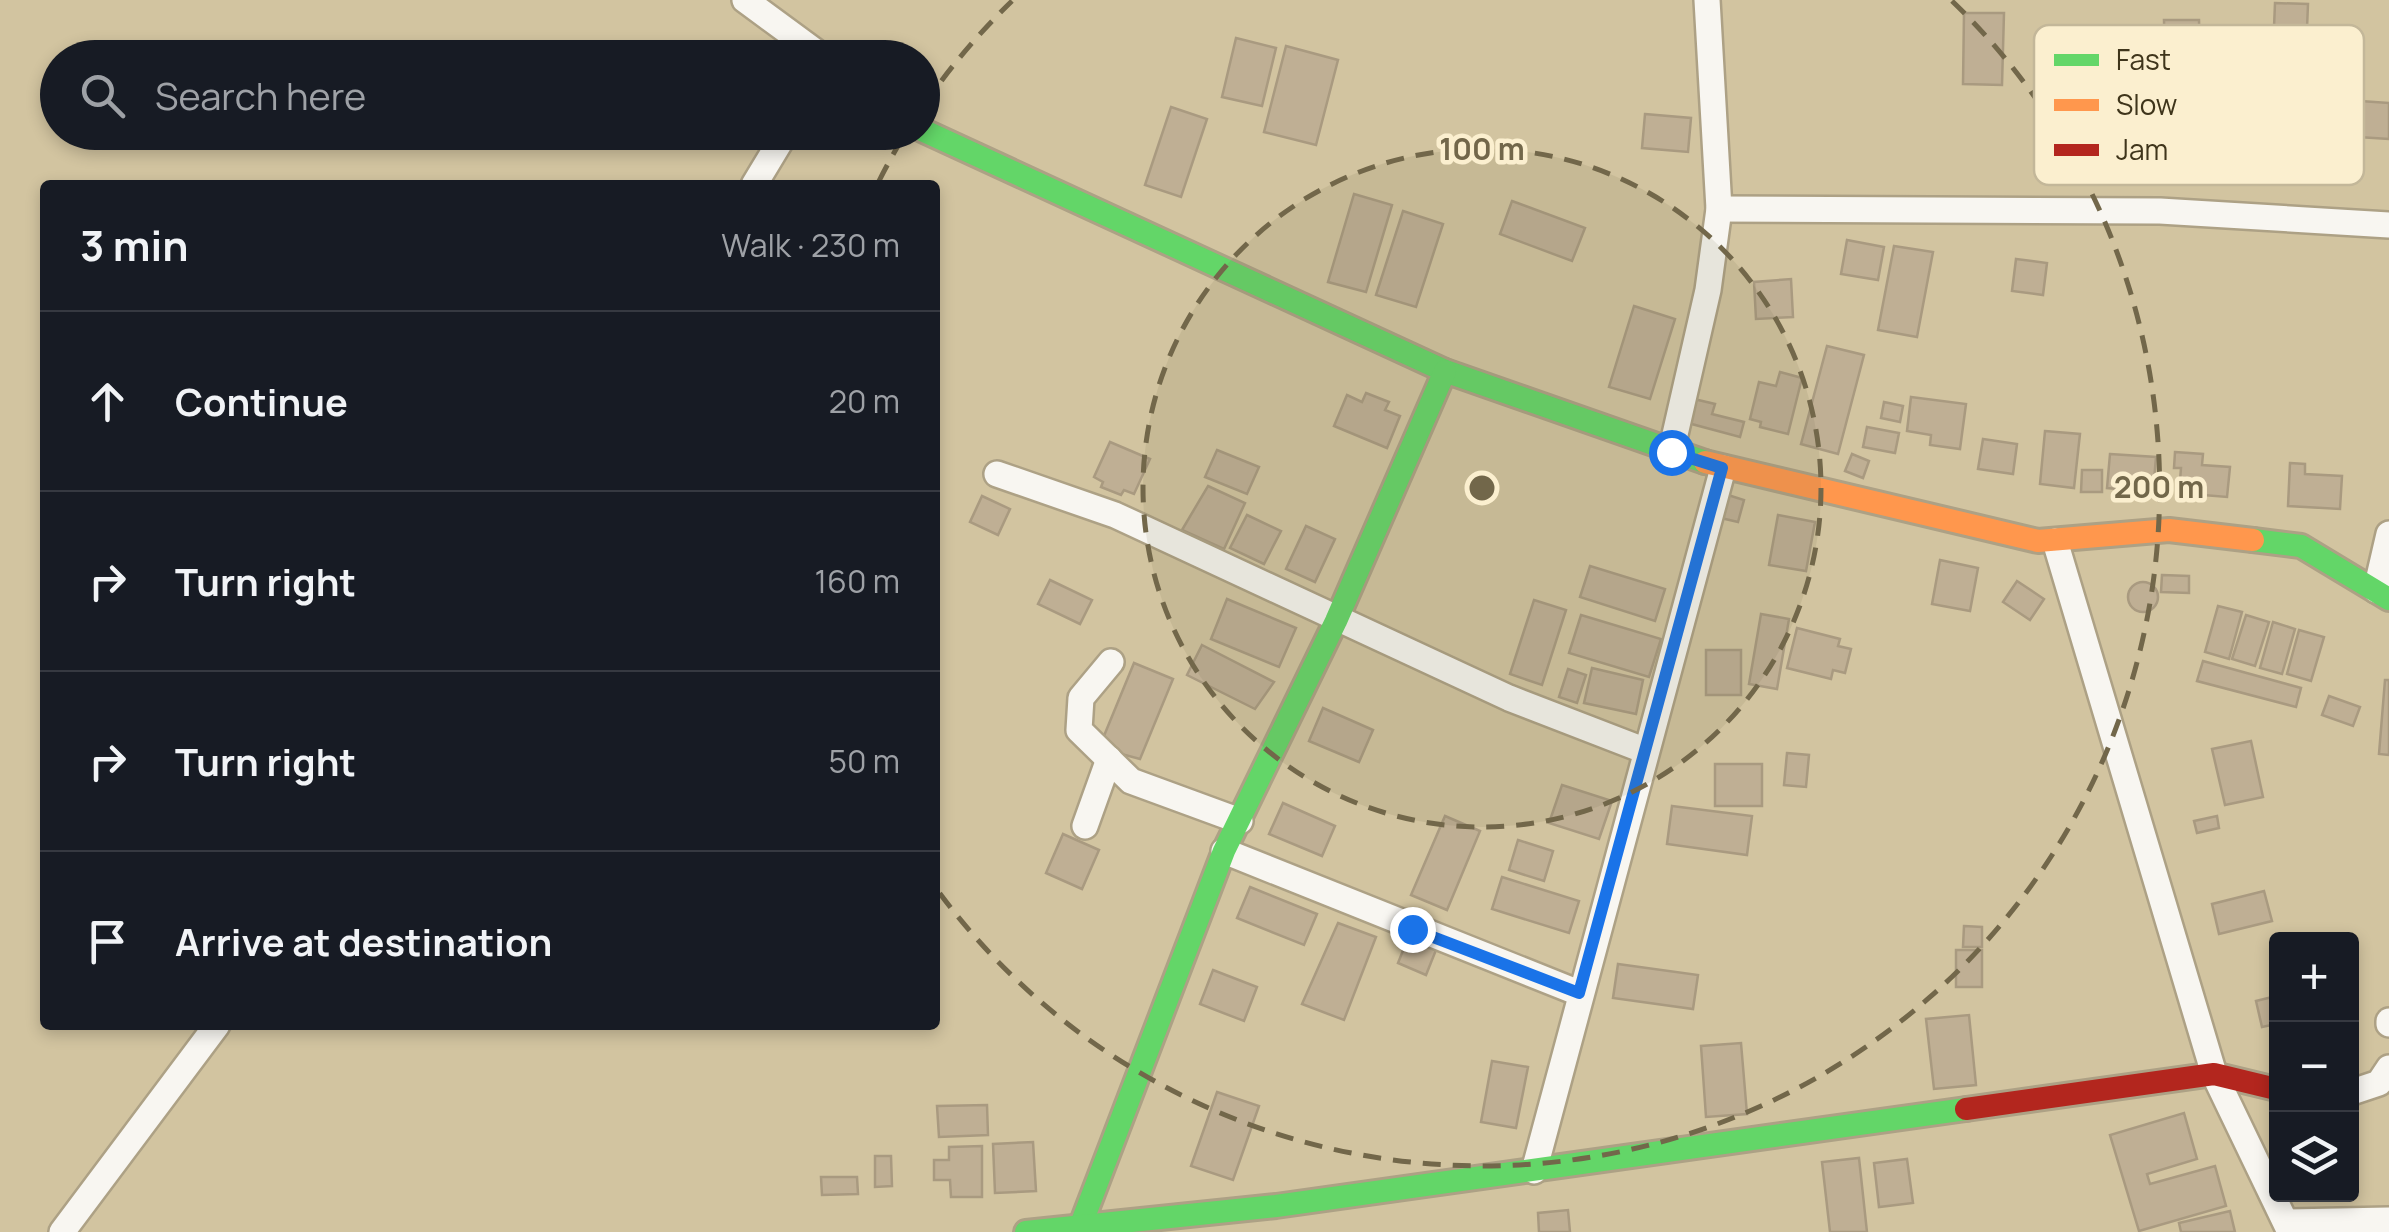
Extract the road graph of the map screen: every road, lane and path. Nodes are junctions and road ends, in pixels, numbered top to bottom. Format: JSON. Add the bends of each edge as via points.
{"nodes":[{"id":1,"x":746,"y":0,"type":"edge"},
{"id":2,"x":1707,"y":0,"type":"edge"},
{"id":3,"x":800,"y":40,"type":"edge"},
{"id":4,"x":940,"y":138,"type":"edge"},
{"id":5,"x":775,"y":150,"type":"edge"},
{"id":6,"x":757,"y":180,"type":"edge"},
{"id":7,"x":1719,"y":209,"type":"junction"},
{"id":8,"x":2389,"y":226,"type":"edge"},
{"id":9,"x":1445,"y":372,"type":"junction"},
{"id":10,"x":1671,"y":452,"type":"junction"},
{"id":11,"x":1722,"y":468,"type":"junction"},
{"id":12,"x":996,"y":474,"type":"dead end"},
{"id":13,"x":2389,"y":534,"type":"edge"},
{"id":14,"x":2054,"y":541,"type":"junction"},
{"id":15,"x":2383,"y":594,"type":"edge"},
{"id":16,"x":1336,"y":620,"type":"junction"},
{"id":17,"x":1110,"y":662,"type":"dead end"},
{"id":18,"x":1646,"y":750,"type":"junction"},
{"id":19,"x":1109,"y":760,"type":"junction"},
{"id":20,"x":1240,"y":820,"type":"junction"},
{"id":21,"x":1086,"y":826,"type":"dead end"},
{"id":22,"x":1224,"y":851,"type":"junction"},
{"id":23,"x":1579,"y":993,"type":"junction"},
{"id":24,"x":213,"y":1030,"type":"edge"},
{"id":25,"x":2389,"y":1068,"type":"edge"},
{"id":26,"x":2214,"y":1074,"type":"junction"},
{"id":27,"x":2269,"y":1088,"type":"edge"},
{"id":28,"x":2359,"y":1090,"type":"edge"},
{"id":29,"x":1534,"y":1171,"type":"junction"},
{"id":30,"x":2389,"y":1220,"type":"edge"},
{"id":31,"x":2289,"y":1227,"type":"edge"},
{"id":32,"x":1079,"y":1230,"type":"edge"},
{"id":33,"x":62,"y":1232,"type":"edge"},
{"id":34,"x":1026,"y":1232,"type":"edge"}],
"edges":[{"from":1,"to":3,"type":"street"},
{"from":2,"to":7,"type":"street"},
{"from":4,"to":9,"type":"street"},
{"from":5,"to":6,"type":"street"},
{"from":7,"to":8,"type":"street","via":[[2160,211]]},
{"from":7,"to":10,"type":"street"},
{"from":9,"to":10,"type":"street"},
{"from":9,"to":16,"type":"street"},
{"from":10,"to":11,"type":"street"},
{"from":11,"to":14,"type":"street"},
{"from":11,"to":18,"type":"street"},
{"from":12,"to":16,"type":"street","via":[[1116,515]]},
{"from":13,"to":15,"type":"street"},
{"from":14,"to":15,"type":"street","via":[[2169,530],[2301,546]]},
{"from":14,"to":26,"type":"street"},
{"from":16,"to":18,"type":"street","via":[[1509,698]]},
{"from":16,"to":20,"type":"street"},
{"from":17,"to":19,"type":"street","via":[[1081,698],[1079,730]]},
{"from":18,"to":23,"type":"street"},
{"from":19,"to":20,"type":"street","via":[[1131,781]]},
{"from":19,"to":21,"type":"street"},
{"from":20,"to":22,"type":"street"},
{"from":22,"to":23,"type":"street"},
{"from":22,"to":32,"type":"street"},
{"from":23,"to":29,"type":"street"},
{"from":24,"to":33,"type":"street"},
{"from":25,"to":28,"type":"street","via":[[2380,1083]]},
{"from":26,"to":27,"type":"street"},
{"from":26,"to":29,"type":"street"},
{"from":26,"to":31,"type":"street"},
{"from":29,"to":32,"type":"street"},
{"from":30,"to":31,"type":"street"},
{"from":32,"to":34,"type":"street"}]}
